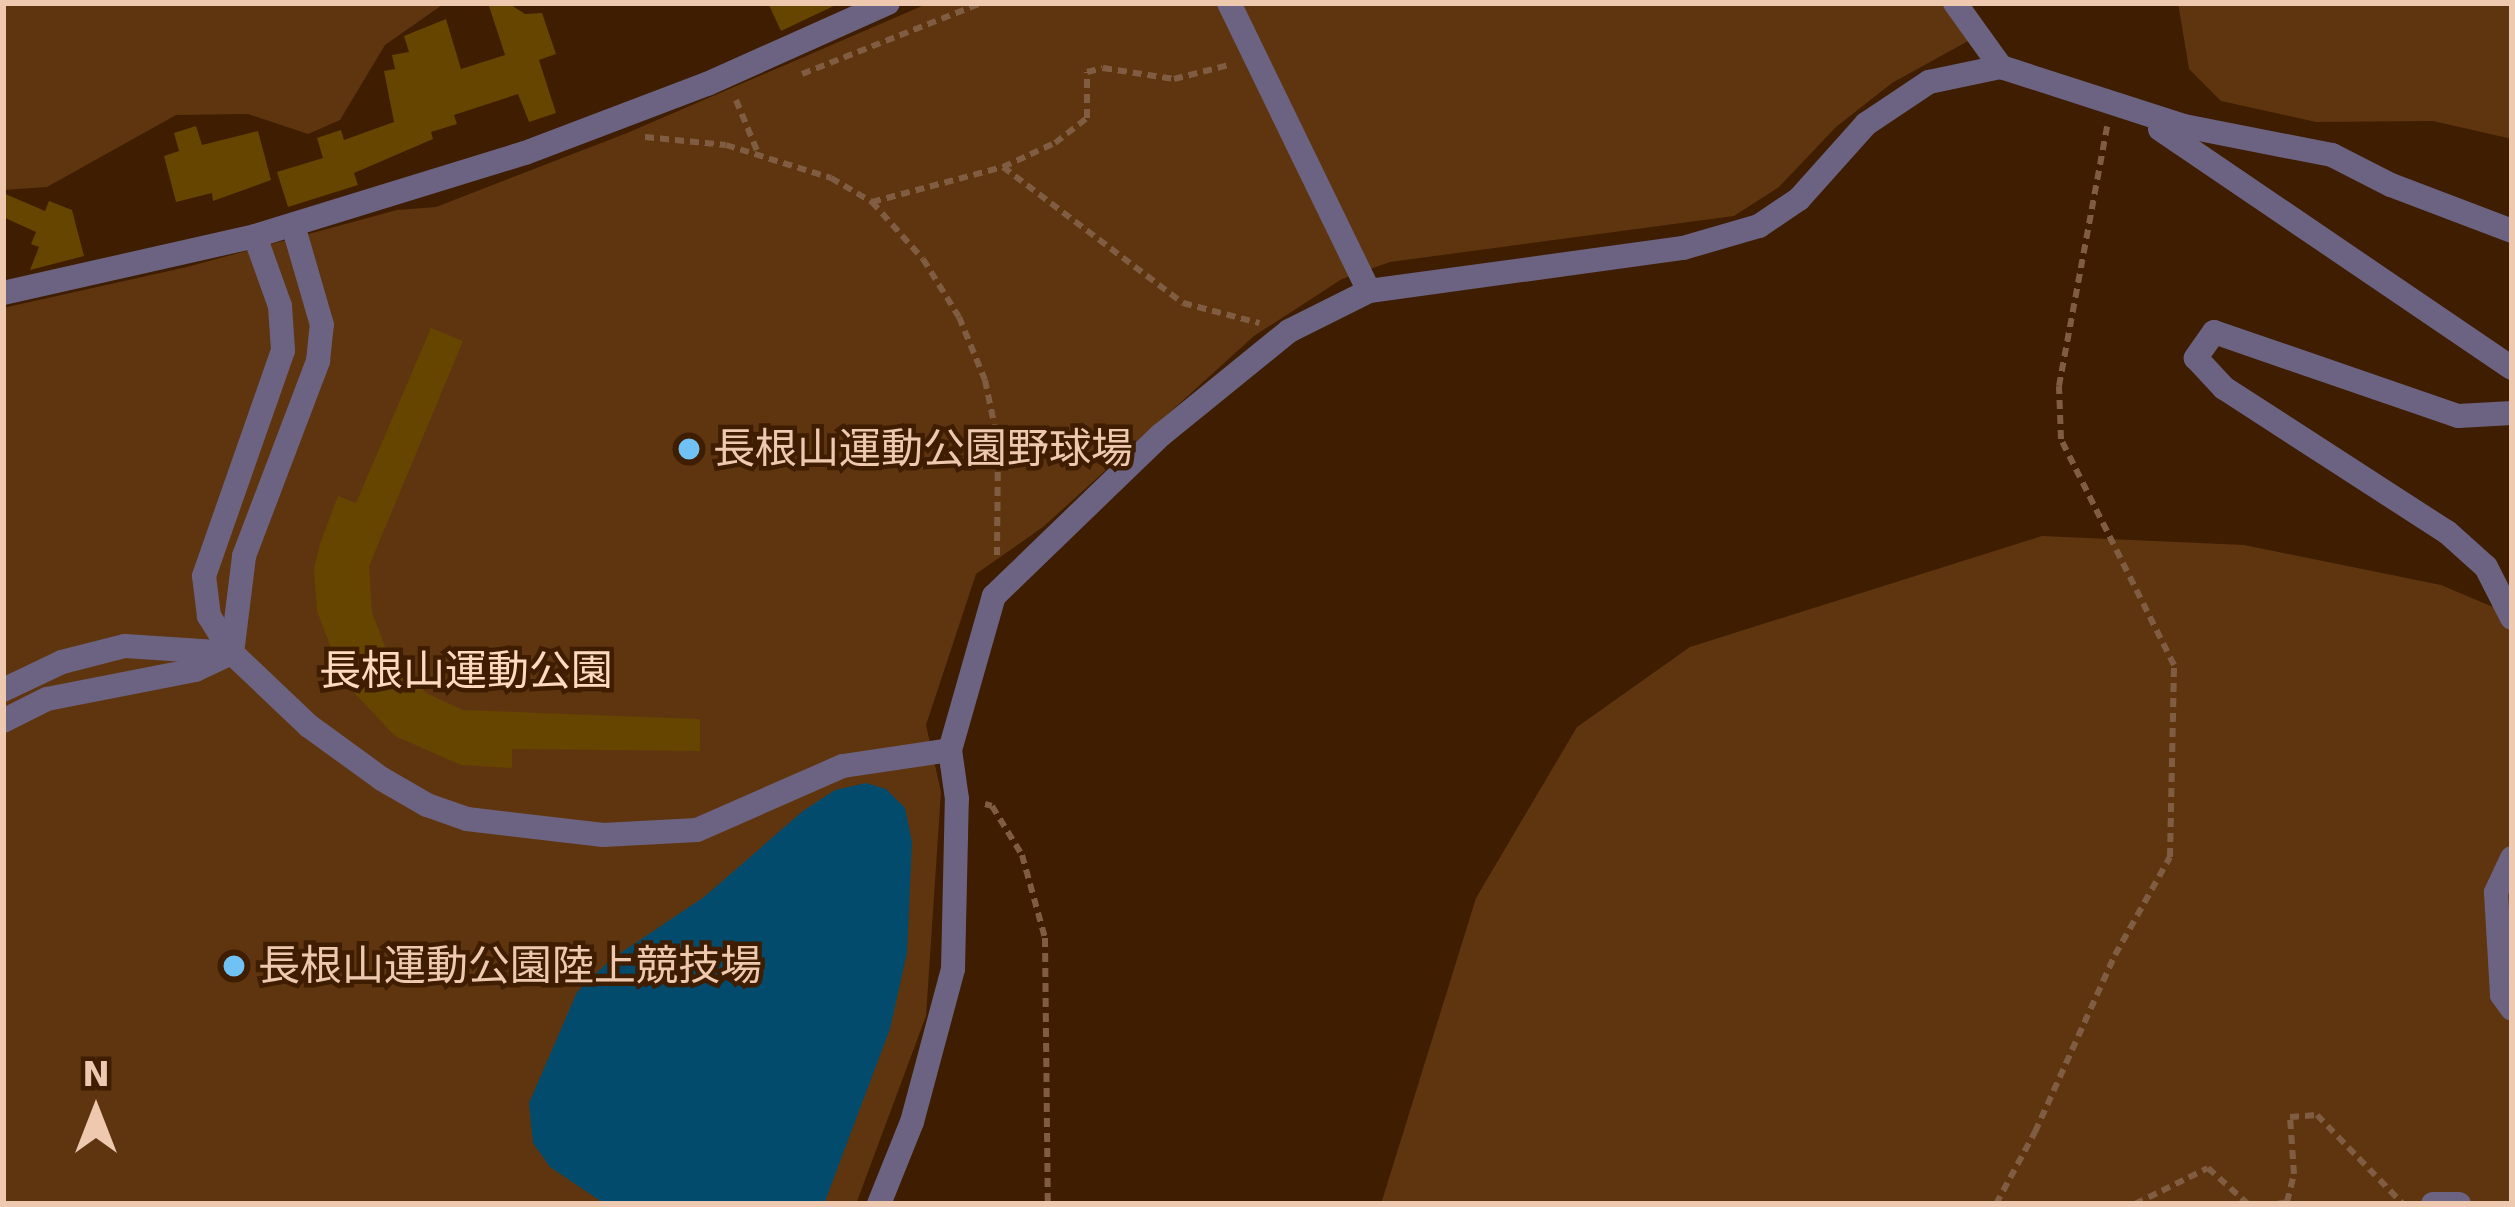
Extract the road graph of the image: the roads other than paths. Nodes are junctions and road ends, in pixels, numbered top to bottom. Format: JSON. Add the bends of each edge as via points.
{"nodes":[{"id":1,"x":888,"y":3,"type":"edge"},
{"id":2,"x":1229,"y":3,"type":"edge"},
{"id":3,"x":1954,"y":3,"type":"edge"},
{"id":4,"x":2001,"y":67,"type":"junction"},
{"id":5,"x":2112,"y":99,"type":"junction"},
{"id":6,"x":293,"y":225,"type":"junction"},
{"id":7,"x":2512,"y":231,"type":"edge"},
{"id":8,"x":255,"y":236,"type":"junction"},
{"id":9,"x":1369,"y":292,"type":"junction"},
{"id":10,"x":3,"y":293,"type":"edge"},
{"id":11,"x":2512,"y":368,"type":"edge"},
{"id":12,"x":2512,"y":412,"type":"edge"},
{"id":13,"x":2512,"y":618,"type":"edge"},
{"id":14,"x":232,"y":653,"type":"junction"},
{"id":15,"x":3,"y":691,"type":"edge"},
{"id":16,"x":3,"y":721,"type":"edge"},
{"id":17,"x":950,"y":750,"type":"junction"},
{"id":18,"x":2512,"y":858,"type":"edge"},
{"id":19,"x":2512,"y":1009,"type":"edge"},
{"id":20,"x":880,"y":1204,"type":"edge"},
{"id":21,"x":2433,"y":1204,"type":"edge"},
{"id":22,"x":2459,"y":1204,"type":"edge"}],
"edges":[{"from":1,"to":6,"type":"street","via":[[525,153]]},
{"from":2,"to":9,"type":"street"},
{"from":3,"to":4,"type":"street"},
{"from":4,"to":5,"type":"street"},
{"from":4,"to":9,"type":"street","via":[[1929,82],[1866,124],[1798,199],[1759,226],[1683,248]]},
{"from":5,"to":7,"type":"street","via":[[2184,126],[2332,155]]},
{"from":5,"to":11,"type":"street"},
{"from":6,"to":8,"type":"street"},
{"from":6,"to":14,"type":"street","via":[[322,325],[318,361],[244,556]]},
{"from":8,"to":10,"type":"street"},
{"from":8,"to":14,"type":"street","via":[[280,306],[283,350],[204,577],[209,616]]},
{"from":9,"to":17,"type":"street","via":[[1281,326],[994,596]]},
{"from":12,"to":13,"type":"street","via":[[2458,416],[2214,332],[2196,358],[2224,388],[2446,532],[2486,567]]},
{"from":14,"to":15,"type":"street","via":[[125,646],[62,662]]},
{"from":14,"to":16,"type":"street","via":[[195,670],[47,699]]},
{"from":14,"to":17,"type":"street","via":[[309,727],[427,805],[467,819],[603,835],[697,830],[843,766]]},
{"from":17,"to":20,"type":"street","via":[[957,799],[953,969],[913,1122]]},
{"from":18,"to":19,"type":"street","via":[[2496,892],[2502,995]]},
{"from":21,"to":22,"type":"street"}]}
